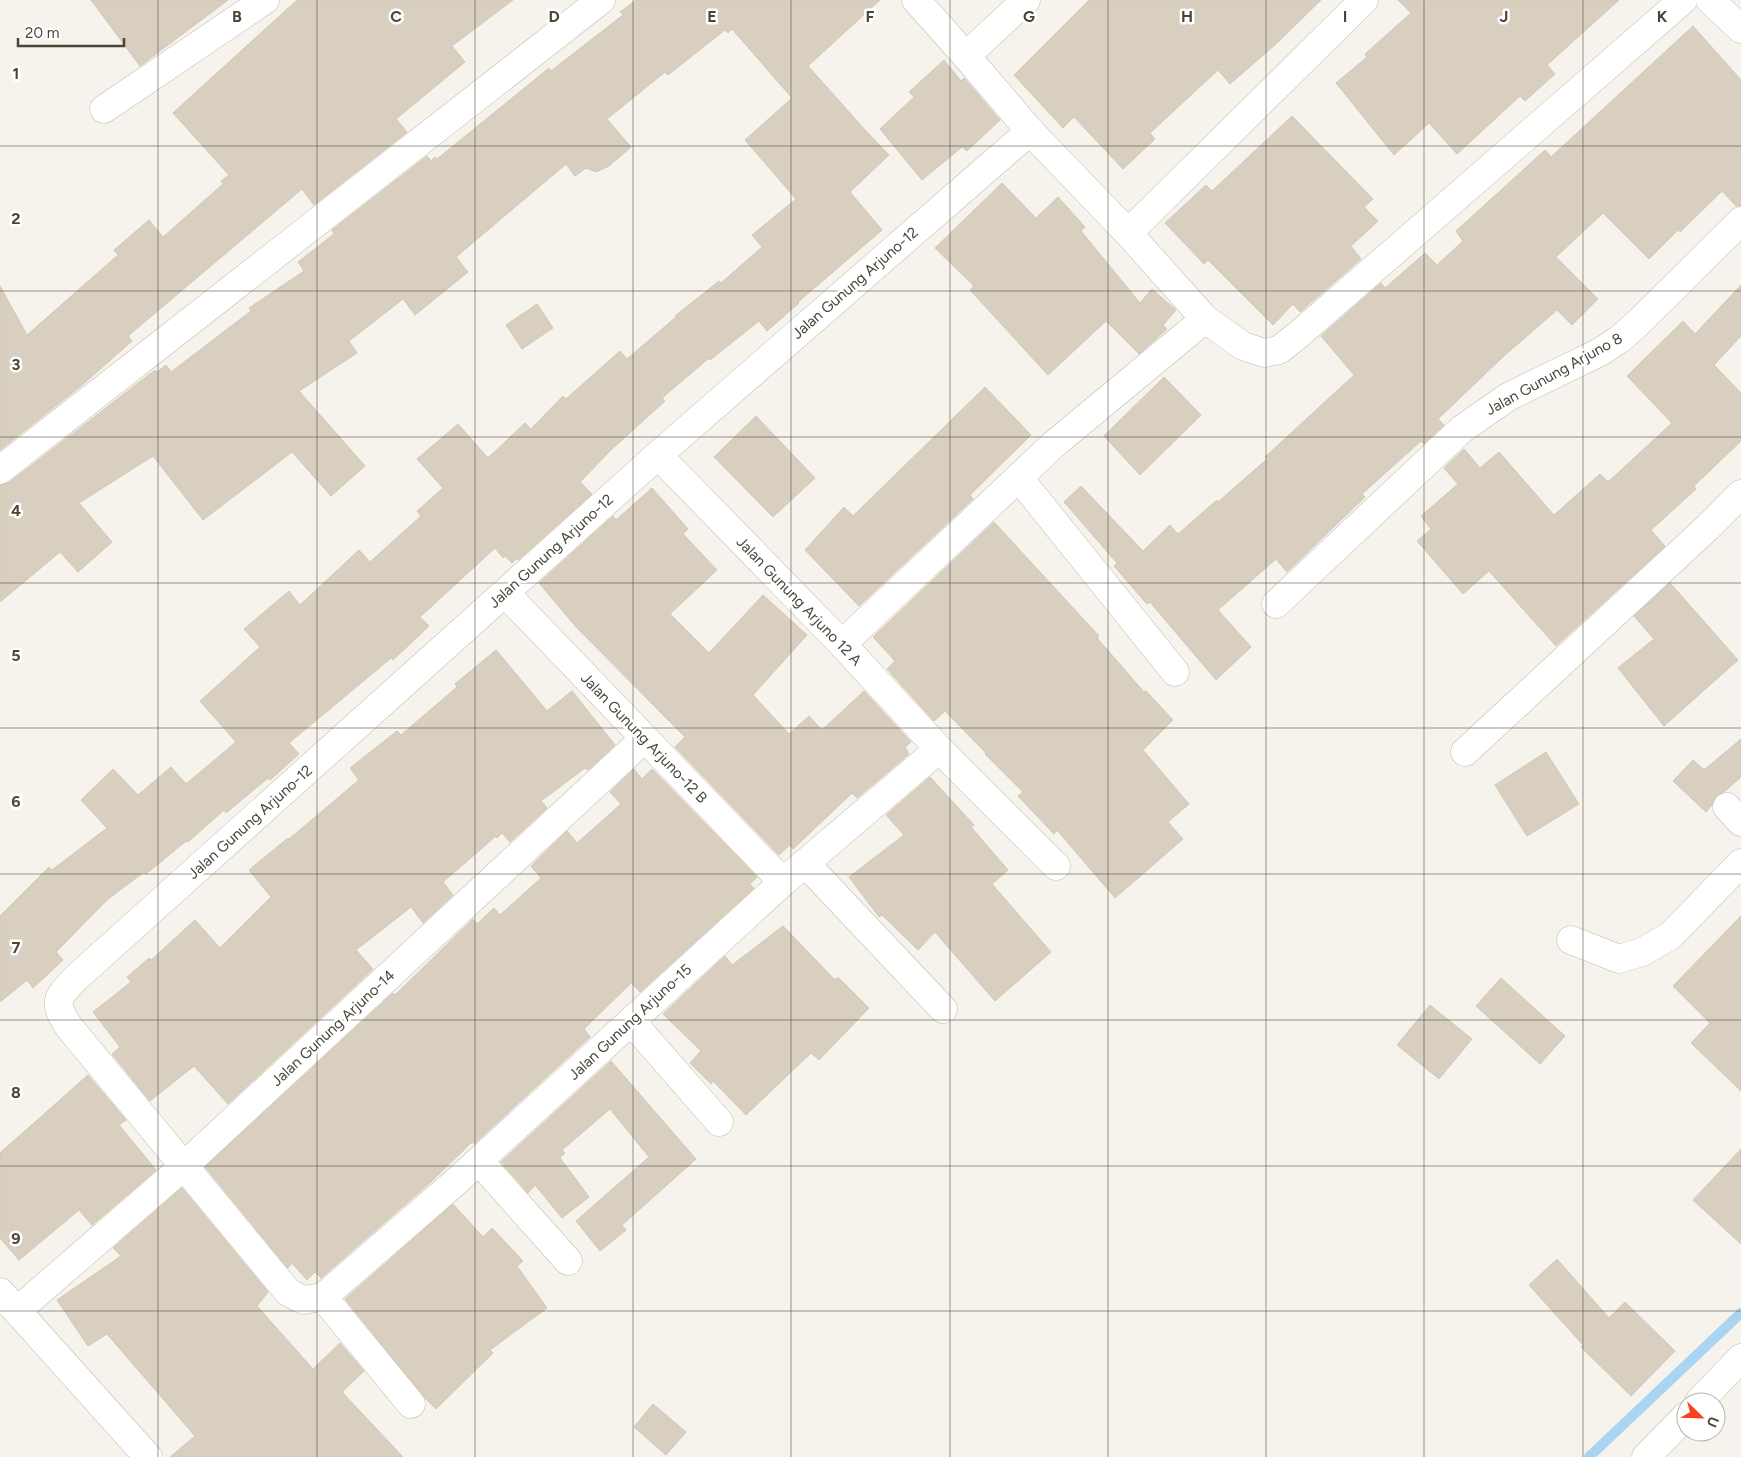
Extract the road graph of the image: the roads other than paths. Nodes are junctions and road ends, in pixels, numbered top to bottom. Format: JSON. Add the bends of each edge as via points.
{"nodes":[{"id":1,"x":265,"y":0,"type":"edge"},
{"id":2,"x":601,"y":0,"type":"edge"},
{"id":3,"x":916,"y":0,"type":"edge"},
{"id":4,"x":1026,"y":0,"type":"edge"},
{"id":5,"x":1364,"y":0,"type":"edge"},
{"id":6,"x":1683,"y":0,"type":"edge"},
{"id":7,"x":1710,"y":0,"type":"edge"},
{"id":8,"x":1741,"y":29,"type":"edge"},
{"id":9,"x":966,"y":56,"type":"junction"},
{"id":10,"x":104,"y":109,"type":"dead end"},
{"id":11,"x":1030,"y":131,"type":"junction"},
{"id":12,"x":1741,"y":221,"type":"edge"},
{"id":13,"x":1128,"y":233,"type":"junction"},
{"id":14,"x":1204,"y":319,"type":"junction"},
{"id":15,"x":658,"y":455,"type":"junction"},
{"id":16,"x":0,"y":470,"type":"edge"},
{"id":17,"x":1019,"y":478,"type":"junction"},
{"id":18,"x":1741,"y":494,"type":"edge"},
{"id":19,"x":505,"y":593,"type":"junction"},
{"id":20,"x":1276,"y":604,"type":"dead end"},
{"id":21,"x":842,"y":644,"type":"junction"},
{"id":22,"x":1175,"y":672,"type":"dead end"},
{"id":23,"x":644,"y":740,"type":"junction"},
{"id":24,"x":939,"y":749,"type":"junction"},
{"id":25,"x":1465,"y":752,"type":"dead end"},
{"id":26,"x":805,"y":863,"type":"junction"},
{"id":27,"x":1741,"y":863,"type":"edge"},
{"id":28,"x":1056,"y":866,"type":"dead end"},
{"id":29,"x":783,"y":882,"type":"junction"},
{"id":30,"x":1571,"y":940,"type":"dead end"},
{"id":31,"x":943,"y":1008,"type":"dead end"},
{"id":32,"x":630,"y":1021,"type":"junction"},
{"id":33,"x":719,"y":1122,"type":"dead end"},
{"id":34,"x":479,"y":1161,"type":"junction"},
{"id":35,"x":184,"y":1166,"type":"junction"},
{"id":36,"x":568,"y":1262,"type":"dead end"},
{"id":37,"x":324,"y":1297,"type":"junction"},
{"id":38,"x":8,"y":1301,"type":"edge"},
{"id":39,"x":1741,"y":1358,"type":"edge"},
{"id":40,"x":1709,"y":1392,"type":"edge"},
{"id":41,"x":411,"y":1404,"type":"dead end"},
{"id":42,"x":1676,"y":1426,"type":"edge"},
{"id":43,"x":148,"y":1457,"type":"edge"},
{"id":44,"x":1646,"y":1457,"type":"edge"}],
"edges":[{"from":1,"to":10,"type":"street"},
{"from":2,"to":16,"type":"street"},
{"from":3,"to":9,"type":"street"},
{"from":4,"to":9,"type":"street"},
{"from":5,"to":13,"type":"street"},
{"from":6,"to":14,"type":"street","via":[[1279,350],[1264,354],[1243,346]]},
{"from":7,"to":8,"type":"street"},
{"from":9,"to":11,"type":"street"},
{"from":11,"to":13,"type":"street"},
{"from":11,"to":15,"type":"street","name":"Jalan Gunung Arjuno-12"},
{"from":12,"to":20,"type":"street","name":"Jalan Gunung Arjuno 8","via":[[1620,340],[1508,397],[1462,429]]},
{"from":13,"to":14,"type":"street"},
{"from":14,"to":17,"type":"street"},
{"from":15,"to":19,"type":"street","name":"Jalan Gunung Arjuno-12"},
{"from":15,"to":21,"type":"street","name":"Jalan Gunung Arjuno 12 A"},
{"from":17,"to":21,"type":"street"},
{"from":17,"to":22,"type":"street"},
{"from":18,"to":25,"type":"street"},
{"from":19,"to":23,"type":"street","name":"Jalan Gunung Arjuno-12 B"},
{"from":19,"to":35,"type":"street","name":"Jalan Gunung Arjuno-12","via":[[61,993],[59,1011],[69,1027]]},
{"from":21,"to":24,"type":"street","name":"Jalan Gunung Arjuno 12 A"},
{"from":23,"to":29,"type":"street","name":"Jalan Gunung Arjuno-12 B"},
{"from":23,"to":35,"type":"street","name":"Jalan Gunung Arjuno-14"},
{"from":24,"to":26,"type":"street","name":"Jalan Gunung Arjuno-15"},
{"from":24,"to":28,"type":"street","name":"Jalan Gunung Arjuno 12 A"},
{"from":26,"to":29,"type":"street","name":"Jalan Gunung Arjuno-15"},
{"from":26,"to":31,"type":"street"},
{"from":27,"to":30,"type":"street","via":[[1670,936],[1642,952],[1619,959]]},
{"from":29,"to":32,"type":"street","name":"Jalan Gunung Arjuno-15"},
{"from":32,"to":33,"type":"street"},
{"from":32,"to":34,"type":"street","name":"Jalan Gunung Arjuno-15"},
{"from":34,"to":36,"type":"street"},
{"from":34,"to":37,"type":"street","name":"Jalan Gunung Arjuno-15"},
{"from":35,"to":37,"type":"street","name":"Jalan Gunung Arjuno-12","via":[[288,1292],[303,1300]]},
{"from":35,"to":38,"type":"street","name":"Jalan Gunung Arjuno-14"},
{"from":37,"to":41,"type":"street"},
{"from":38,"to":43,"type":"street"},
{"from":39,"to":40,"type":"street"},
{"from":42,"to":44,"type":"street"}]}
